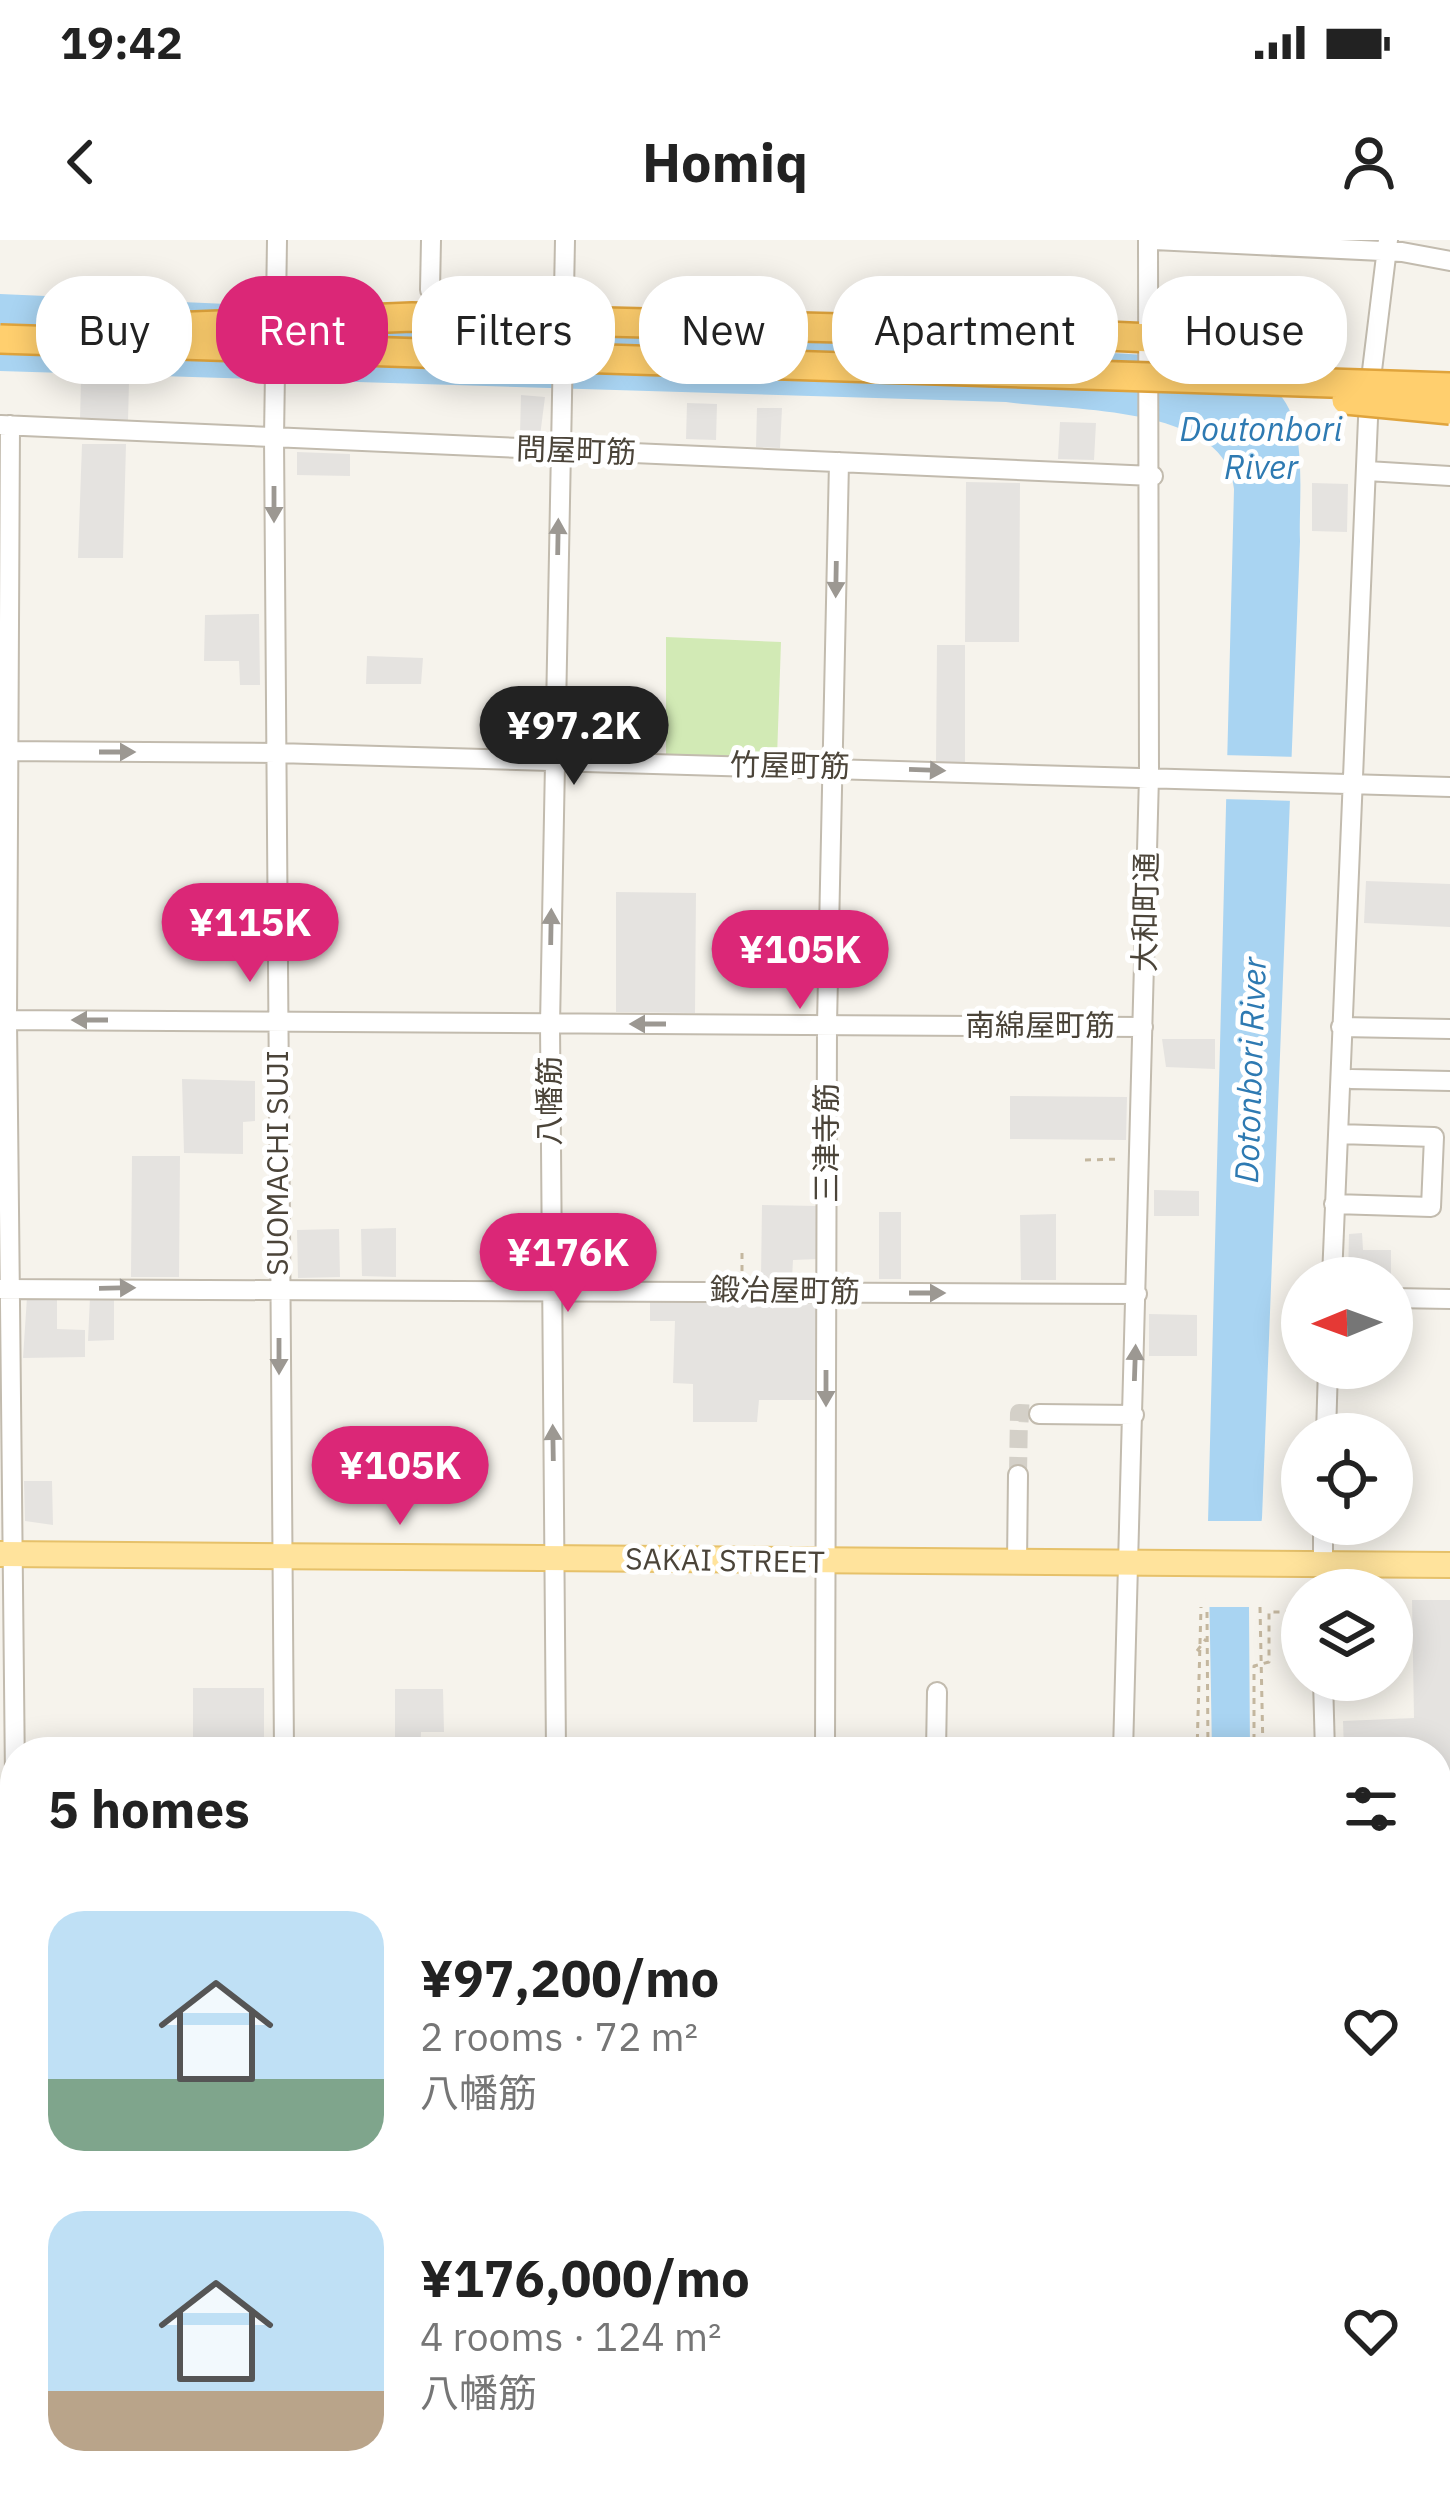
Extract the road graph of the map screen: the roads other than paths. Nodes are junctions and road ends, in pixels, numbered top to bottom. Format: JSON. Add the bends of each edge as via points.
{"nodes":[{"id":1,"x":277,"y":240,"type":"edge"},
{"id":2,"x":431,"y":240,"type":"edge"},
{"id":3,"x":565,"y":240,"type":"edge"},
{"id":4,"x":1151,"y":240,"type":"edge"},
{"id":5,"x":1386,"y":246,"type":"edge"},
{"id":6,"x":1450,"y":261,"type":"edge"},
{"id":7,"x":430,"y":276,"type":"edge"},
{"id":8,"x":1151,"y":276,"type":"edge"},
{"id":9,"x":0,"y":337,"type":"edge"},
{"id":10,"x":1142,"y":345,"type":"edge"},
{"id":11,"x":832,"y":367,"type":"edge"},
{"id":12,"x":1118,"y":377,"type":"edge"},
{"id":13,"x":1118,"y":379,"type":"edge"},
{"id":14,"x":1152,"y":384,"type":"edge"},
{"id":15,"x":1290,"y":384,"type":"edge"},
{"id":16,"x":1450,"y":387,"type":"edge"},
{"id":17,"x":1370,"y":395,"type":"junction"},
{"id":18,"x":1450,"y":406,"type":"edge"},
{"id":19,"x":5,"y":425,"type":"edge"},
{"id":20,"x":274,"y":438,"type":"junction"},
{"id":21,"x":559,"y":450,"type":"junction"},
{"id":22,"x":839,"y":462,"type":"junction"},
{"id":23,"x":1367,"y":471,"type":"junction"},
{"id":24,"x":1153,"y":476,"type":"junction"},
{"id":25,"x":1450,"y":476,"type":"edge"},
{"id":26,"x":4,"y":751,"type":"edge"},
{"id":27,"x":276,"y":753,"type":"junction"},
{"id":28,"x":554,"y":761,"type":"junction"},
{"id":29,"x":832,"y":767,"type":"junction"},
{"id":30,"x":1149,"y":776,"type":"junction"},
{"id":31,"x":1352,"y":781,"type":"junction"},
{"id":32,"x":1450,"y":787,"type":"edge"},
{"id":33,"x":4,"y":1020,"type":"edge"},
{"id":34,"x":278,"y":1021,"type":"junction"},
{"id":35,"x":550,"y":1024,"type":"junction"},
{"id":36,"x":827,"y":1024,"type":"junction"},
{"id":37,"x":1144,"y":1027,"type":"junction"},
{"id":38,"x":1341,"y":1027,"type":"junction"},
{"id":39,"x":1450,"y":1029,"type":"edge"},
{"id":40,"x":1351,"y":1079,"type":"dead end"},
{"id":41,"x":1450,"y":1081,"type":"edge"},
{"id":42,"x":1337,"y":1134,"type":"junction"},
{"id":43,"x":1334,"y":1204,"type":"junction"},
{"id":44,"x":1333,"y":1257,"type":"edge"},
{"id":45,"x":279,"y":1286,"type":"junction"},
{"id":46,"x":550,"y":1288,"type":"junction"},
{"id":47,"x":4,"y":1289,"type":"edge"},
{"id":48,"x":826,"y":1292,"type":"junction"},
{"id":49,"x":1137,"y":1294,"type":"junction"},
{"id":50,"x":1413,"y":1298,"type":"edge"},
{"id":51,"x":1450,"y":1299,"type":"edge"},
{"id":52,"x":1039,"y":1414,"type":"dead end"},
{"id":53,"x":1134,"y":1414,"type":"junction"},
{"id":54,"x":1018,"y":1475,"type":"tunnel mouth"},
{"id":55,"x":1323,"y":1545,"type":"edge"},
{"id":56,"x":7,"y":1554,"type":"edge"},
{"id":57,"x":281,"y":1557,"type":"junction"},
{"id":58,"x":556,"y":1560,"type":"junction"},
{"id":59,"x":826,"y":1562,"type":"junction"},
{"id":60,"x":1017,"y":1563,"type":"junction"},
{"id":61,"x":1323,"y":1563,"type":"junction"},
{"id":62,"x":1129,"y":1564,"type":"junction"},
{"id":63,"x":1450,"y":1565,"type":"edge"},
{"id":64,"x":937,"y":1692,"type":"dead end"},
{"id":65,"x":1324,"y":1701,"type":"edge"},
{"id":66,"x":14,"y":1737,"type":"edge"},
{"id":67,"x":284,"y":1737,"type":"edge"},
{"id":68,"x":556,"y":1737,"type":"edge"},
{"id":69,"x":825,"y":1737,"type":"edge"},
{"id":70,"x":936,"y":1737,"type":"edge"},
{"id":71,"x":1123,"y":1737,"type":"edge"},
{"id":72,"x":1325,"y":1737,"type":"edge"}],
"edges":[{"from":1,"to":20,"type":"street","name":"SUOMACHI SUJI","bridge":true},
{"from":2,"to":7,"type":"street"},
{"from":3,"to":21,"type":"street","name":"八幡筋","bridge":true},
{"from":4,"to":5,"type":"street"},
{"from":4,"to":8,"type":"street","name":"大和町通"},
{"from":5,"to":6,"type":"street"},
{"from":5,"to":17,"type":"street"},
{"from":9,"to":10,"type":"highway","bridge":true,"via":[[412,317],[1041,333]]},
{"from":9,"to":11,"type":"highway","bridge":true},
{"from":12,"to":16,"type":"highway","bridge":true},
{"from":13,"to":18,"type":"highway","bridge":true},
{"from":14,"to":24,"type":"street","name":"大和町通"},
{"from":15,"to":17,"type":"highway"},
{"from":17,"to":18,"type":"street"},
{"from":17,"to":23,"type":"street"},
{"from":19,"to":20,"type":"street","name":"問屋町筋"},
{"from":19,"to":26,"type":"street"},
{"from":20,"to":21,"type":"street","name":"問屋町筋"},
{"from":20,"to":27,"type":"street","name":"SUOMACHI SUJI","one_way":true},
{"from":21,"to":22,"type":"street","name":"問屋町筋"},
{"from":28,"to":21,"type":"street","name":"八幡筋","one_way":true},
{"from":22,"to":24,"type":"street","name":"問屋町筋"},
{"from":22,"to":29,"type":"street","name":"三津寺筋","one_way":true},
{"from":23,"to":25,"type":"street"},
{"from":23,"to":31,"type":"street"},
{"from":24,"to":30,"type":"street","name":"大和町通"},
{"from":26,"to":27,"type":"street","name":"竹屋町筋","one_way":true},
{"from":26,"to":33,"type":"street"},
{"from":27,"to":28,"type":"street","name":"竹屋町筋"},
{"from":27,"to":34,"type":"street","name":"SUOMACHI SUJI"},
{"from":28,"to":29,"type":"street","name":"竹屋町筋"},
{"from":35,"to":28,"type":"street","name":"八幡筋","one_way":true},
{"from":29,"to":30,"type":"street","name":"竹屋町筋","one_way":true},
{"from":29,"to":36,"type":"street","name":"三津寺筋"},
{"from":30,"to":31,"type":"street","name":"竹屋町筋"},
{"from":30,"to":37,"type":"street","name":"大和町通"},
{"from":31,"to":32,"type":"street","name":"竹屋町筋"},
{"from":31,"to":38,"type":"street"},
{"from":34,"to":33,"type":"street","name":"南綿屋町筋","one_way":true},
{"from":33,"to":47,"type":"street"},
{"from":34,"to":35,"type":"street","name":"南綿屋町筋"},
{"from":34,"to":45,"type":"street","name":"SUOMACHI SUJI"},
{"from":36,"to":35,"type":"street","name":"南綿屋町筋","one_way":true},
{"from":35,"to":46,"type":"street","name":"八幡筋"},
{"from":36,"to":37,"type":"street","name":"南綿屋町筋"},
{"from":36,"to":48,"type":"street","name":"三津寺筋"},
{"from":37,"to":49,"type":"street","name":"大和町通"},
{"from":38,"to":39,"type":"street"},
{"from":38,"to":42,"type":"street"},
{"from":40,"to":41,"type":"street"},
{"from":42,"to":43,"type":"street"},
{"from":42,"to":43,"type":"street","via":[[1434,1137],[1431,1207]]},
{"from":43,"to":44,"type":"street"},
{"from":45,"to":46,"type":"street","name":"鍛冶屋町筋"},
{"from":47,"to":45,"type":"street","name":"鍛冶屋町筋","one_way":true},
{"from":45,"to":57,"type":"street","name":"SUOMACHI SUJI","one_way":true},
{"from":46,"to":48,"type":"street","name":"鍛冶屋町筋"},
{"from":58,"to":46,"type":"street","name":"八幡筋","one_way":true},
{"from":47,"to":56,"type":"street"},
{"from":48,"to":49,"type":"street","name":"鍛冶屋町筋","one_way":true},
{"from":48,"to":59,"type":"street","name":"三津寺筋","one_way":true},
{"from":53,"to":49,"type":"street","name":"大和町通","one_way":true},
{"from":50,"to":51,"type":"street"},
{"from":52,"to":53,"type":"street"},
{"from":53,"to":62,"type":"street","name":"大和町通"},
{"from":54,"to":60,"type":"street"},
{"from":55,"to":61,"type":"street"},
{"from":56,"to":57,"type":"main road","name":"SAKAI STREET"},
{"from":56,"to":66,"type":"street"},
{"from":57,"to":58,"type":"main road","name":"SAKAI STREET"},
{"from":57,"to":67,"type":"street","name":"SUOMACHI SUJI"},
{"from":58,"to":59,"type":"main road","name":"SAKAI STREET"},
{"from":58,"to":68,"type":"street","name":"八幡筋"},
{"from":59,"to":60,"type":"main road","name":"SAKAI STREET"},
{"from":59,"to":69,"type":"street","name":"三津寺筋"},
{"from":60,"to":62,"type":"main road","name":"SAKAI STREET"},
{"from":61,"to":62,"type":"main road","name":"SAKAI STREET"},
{"from":61,"to":63,"type":"main road","name":"SAKAI STREET"},
{"from":62,"to":71,"type":"street","name":"大和町通"},
{"from":64,"to":70,"type":"street"},
{"from":65,"to":72,"type":"street"}]}
